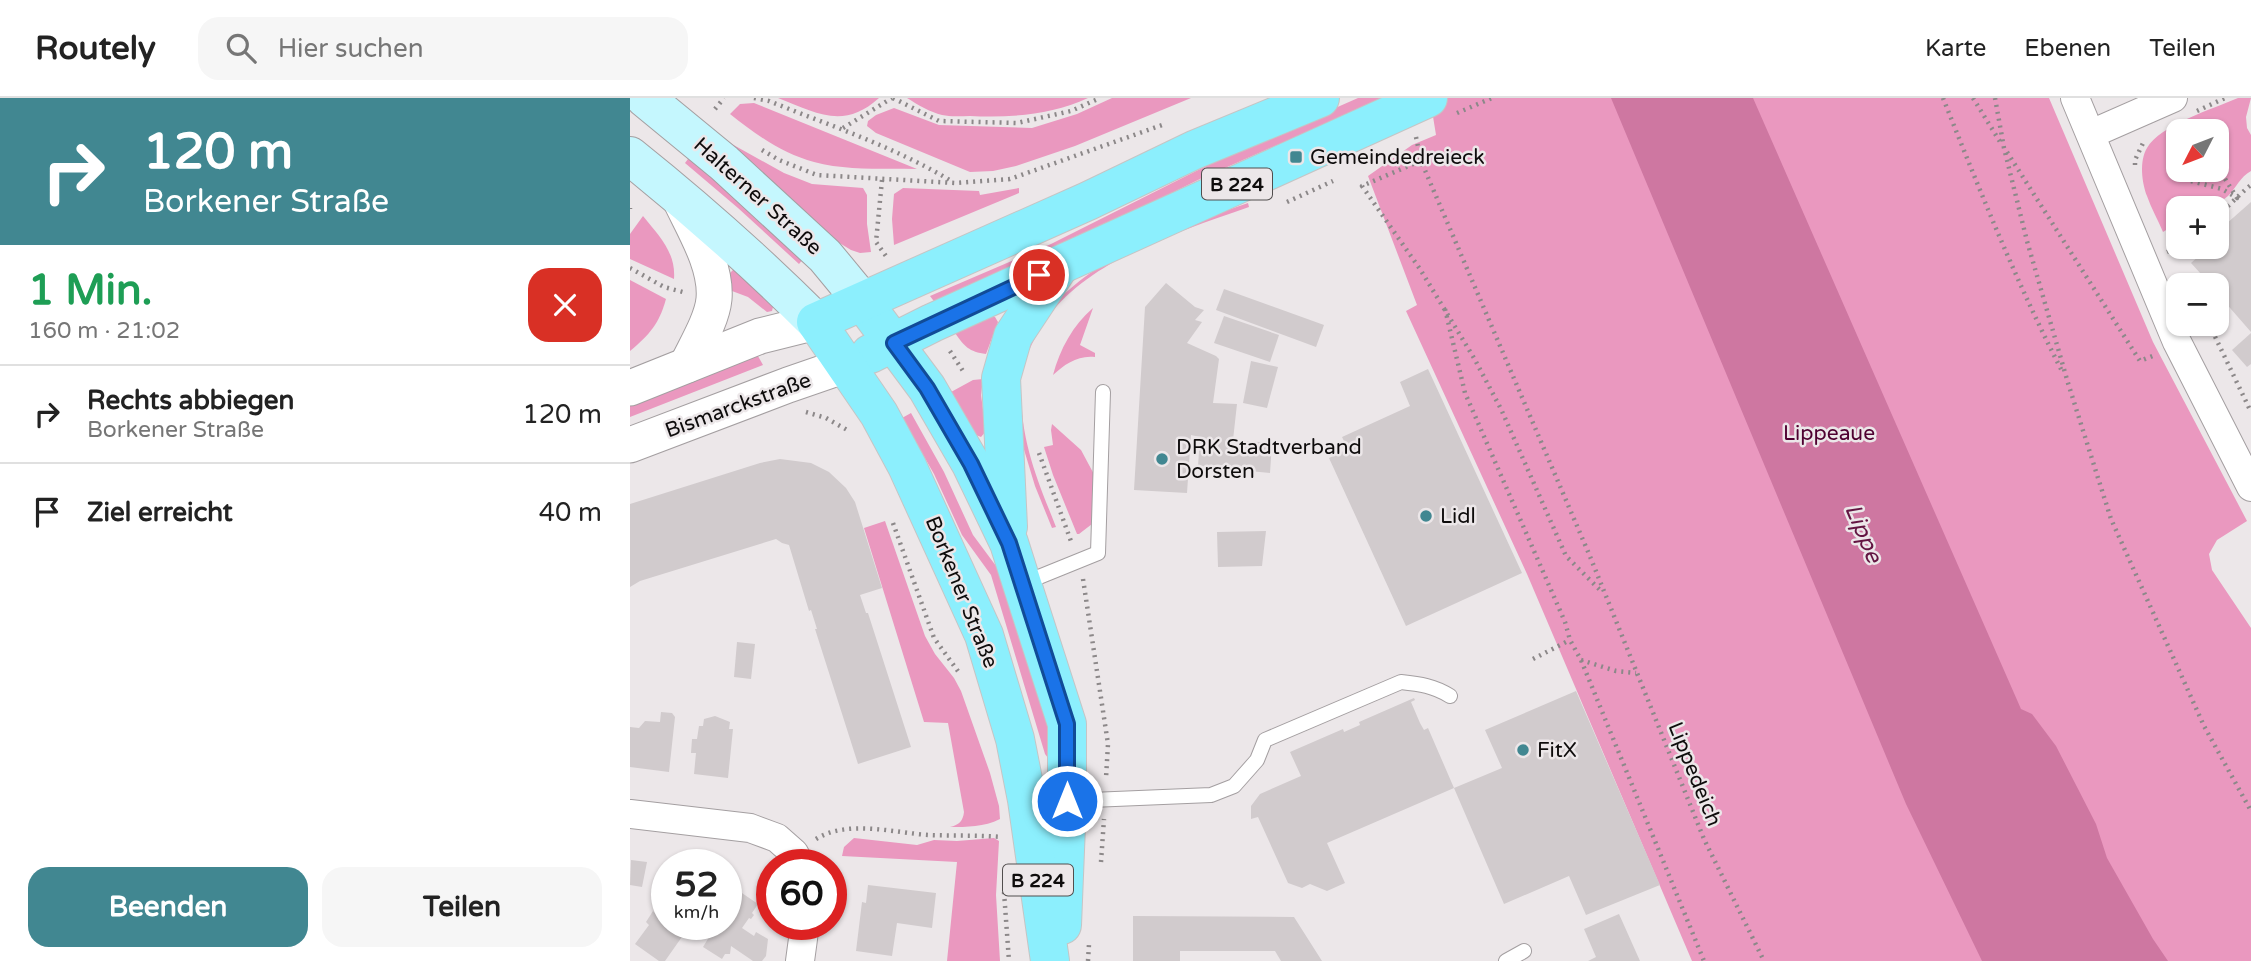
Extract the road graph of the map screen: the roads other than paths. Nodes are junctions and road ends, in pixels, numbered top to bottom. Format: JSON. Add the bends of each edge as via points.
{"nodes":[{"id":1,"x":645,"y":98,"type":"edge"},
{"id":2,"x":1320,"y":98,"type":"edge"},
{"id":3,"x":2075,"y":98,"type":"edge"},
{"id":4,"x":2183,"y":105,"type":"edge"},
{"id":5,"x":1416,"y":113,"type":"edge"},
{"id":6,"x":2091,"y":134,"type":"junction"},
{"id":7,"x":630,"y":156,"type":"edge"},
{"id":8,"x":678,"y":194,"type":"junction"},
{"id":9,"x":1060,"y":265,"type":"junction"},
{"id":10,"x":863,"y":302,"type":"junction"},
{"id":11,"x":816,"y":322,"type":"junction"},
{"id":12,"x":894,"y":343,"type":"junction"},
{"id":13,"x":687,"y":365,"type":"junction"},
{"id":14,"x":846,"y":365,"type":"junction"},
{"id":15,"x":630,"y":388,"type":"edge"},
{"id":16,"x":1103,"y":392,"type":"dead end"},
{"id":17,"x":630,"y":445,"type":"edge"},
{"id":18,"x":2251,"y":487,"type":"edge"},
{"id":19,"x":1009,"y":543,"type":"junction"},
{"id":20,"x":1022,"y":584,"type":"junction"},
{"id":21,"x":1450,"y":696,"type":"dead end"},
{"id":22,"x":1038,"y":805,"type":"junction"},
{"id":23,"x":630,"y":814,"type":"edge"},
{"id":24,"x":787,"y":849,"type":"edge"},
{"id":25,"x":803,"y":940,"type":"edge"},
{"id":26,"x":1524,"y":951,"type":"dead end"},
{"id":27,"x":1074,"y":956,"type":"edge"},
{"id":28,"x":800,"y":961,"type":"edge"},
{"id":29,"x":1050,"y":961,"type":"edge"},
{"id":30,"x":1506,"y":961,"type":"edge"}],
"edges":[{"from":1,"to":10,"type":"main road","name":"Halterner Straße","via":[[815,247]]},
{"from":2,"to":10,"type":"main road","number":"B 224"},
{"from":3,"to":6,"type":"street"},
{"from":4,"to":6,"type":"street"},
{"from":5,"to":9,"type":"main road","number":"B 224"},
{"from":6,"to":18,"type":"street","via":[[2176,342]]},
{"from":7,"to":8,"type":"main road"},
{"from":8,"to":11,"type":"main road"},
{"from":8,"to":13,"type":"street","via":[[709,262],[714,299]]},
{"from":9,"to":12,"type":"main road","number":"B 224"},
{"from":9,"to":19,"type":"main road","number":"B 224","via":[[1013,336],[1001,379]]},
{"from":10,"to":11,"type":"main road","number":"B 224"},
{"from":10,"to":12,"type":"main road","name":"Borkener Straße","number":"B 224"},
{"from":11,"to":13,"type":"street","via":[[760,336]]},
{"from":11,"to":14,"type":"main road","name":"Borkener Straße"},
{"from":12,"to":14,"type":"main road","number":"B 224"},
{"from":12,"to":19,"type":"main road","name":"Borkener Straße","number":"B 224","via":[[927,388],[971,464]]},
{"from":13,"to":15,"type":"street"},
{"from":14,"to":17,"type":"street","name":"Bismarckstraße"},
{"from":14,"to":22,"type":"main road","name":"Borkener Straße","number":"B 224","via":[[907,466],[984,635]]},
{"from":16,"to":20,"type":"lane","via":[[1098,553]]},
{"from":19,"to":20,"type":"main road","name":"Borkener Straße","number":"B 224"},
{"from":20,"to":22,"type":"main road","name":"Borkener Straße","number":"B 224","via":[[1067,724]]},
{"from":21,"to":22,"type":"lane","via":[[1401,682],[1265,740],[1256,760],[1234,786],[1211,795]]},
{"from":22,"to":27,"type":"main road","name":"Borkener Straße","number":"B 224"},
{"from":22,"to":29,"type":"main road","name":"Borkener Straße","number":"B 224"},
{"from":23,"to":24,"type":"street","via":[[750,828],[777,838]]},
{"from":25,"to":28,"type":"street"},
{"from":26,"to":30,"type":"lane"}]}
